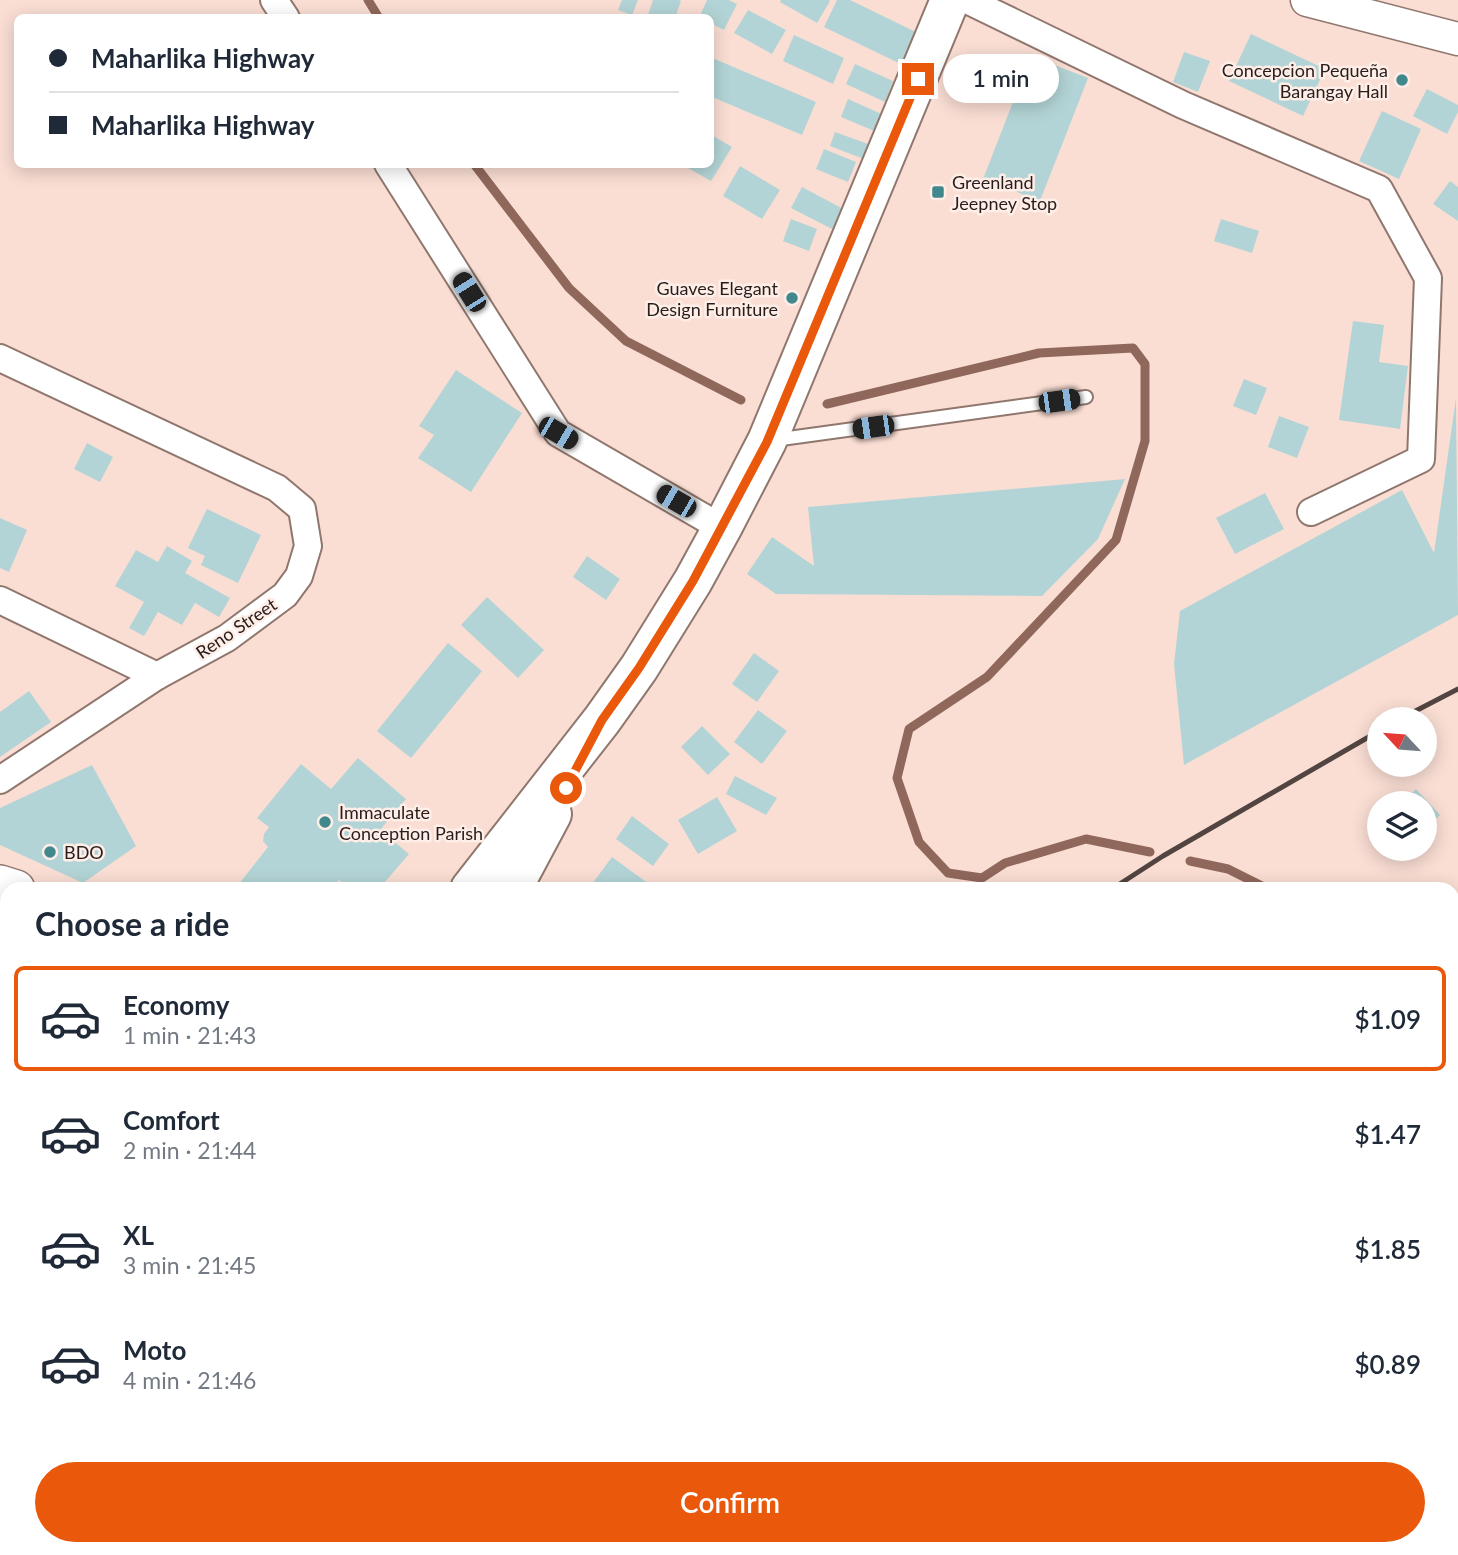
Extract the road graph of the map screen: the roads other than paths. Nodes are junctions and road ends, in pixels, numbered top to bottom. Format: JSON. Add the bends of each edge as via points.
{"nodes":[{"id":1,"x":950,"y":0,"type":"edge"},
{"id":2,"x":967,"y":0,"type":"edge"},
{"id":3,"x":1307,"y":0,"type":"edge"},
{"id":4,"x":1458,"y":39,"type":"edge"},
{"id":5,"x":391,"y":168,"type":"edge"},
{"id":6,"x":0,"y":358,"type":"edge"},
{"id":7,"x":1086,"y":397,"type":"dead end"},
{"id":8,"x":767,"y":442,"type":"junction"},
{"id":9,"x":1311,"y":512,"type":"dead end"},
{"id":10,"x":722,"y":528,"type":"junction"},
{"id":11,"x":0,"y":600,"type":"edge"},
{"id":12,"x":157,"y":676,"type":"junction"},
{"id":13,"x":602,"y":720,"type":"junction"},
{"id":14,"x":0,"y":780,"type":"edge"},
{"id":15,"x":475,"y":882,"type":"edge"},
{"id":16,"x":516,"y":882,"type":"edge"}],
"edges":[{"from":1,"to":8,"type":"main road"},
{"from":2,"to":9,"type":"street","via":[[1183,105],[1379,189],[1428,278],[1421,458]]},
{"from":3,"to":4,"type":"street"},
{"from":5,"to":10,"type":"street","via":[[558,433]]},
{"from":6,"to":12,"type":"street","name":"Reno Street","via":[[278,488],[302,509],[308,546],[299,576],[285,595],[227,638]]},
{"from":7,"to":8,"type":"lane"},
{"from":8,"to":10,"type":"main road"},
{"from":10,"to":13,"type":"main road","via":[[673,614]]},
{"from":11,"to":12,"type":"street"},
{"from":12,"to":14,"type":"street","name":"Reno Street"},
{"from":13,"to":15,"type":"main road"},
{"from":13,"to":16,"type":"main road"}]}
